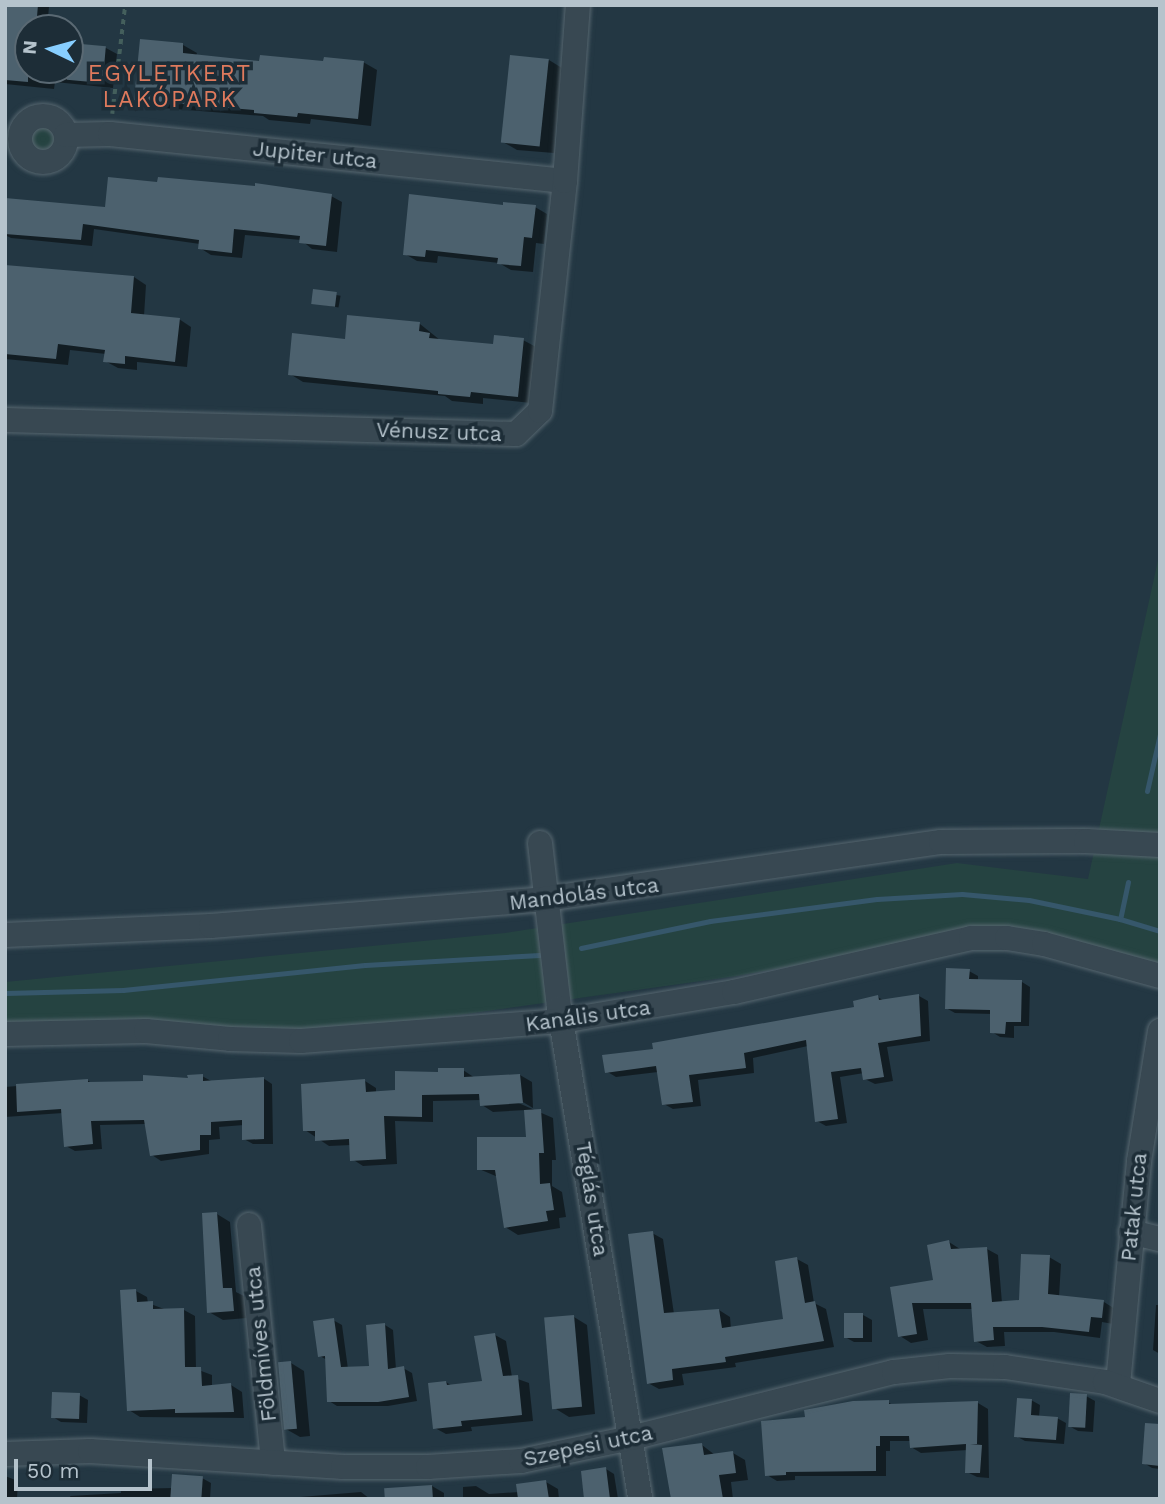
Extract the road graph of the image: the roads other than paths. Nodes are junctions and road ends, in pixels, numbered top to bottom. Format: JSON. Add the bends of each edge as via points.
{"nodes":[{"id":1,"x":578,"y":5,"type":"edge"},
{"id":2,"x":66,"y":135,"type":"dead end"},
{"id":3,"x":565,"y":181,"type":"junction"},
{"id":4,"x":5,"y":420,"type":"edge"},
{"id":5,"x":540,"y":843,"type":"dead end"},
{"id":6,"x":1160,"y":845,"type":"edge"},
{"id":7,"x":545,"y":900,"type":"junction"},
{"id":8,"x":5,"y":935,"type":"edge"},
{"id":9,"x":1160,"y":976,"type":"edge"},
{"id":10,"x":562,"y":1021,"type":"junction"},
{"id":11,"x":1160,"y":1031,"type":"edge"},
{"id":12,"x":5,"y":1034,"type":"edge"},
{"id":13,"x":249,"y":1225,"type":"dead end"},
{"id":14,"x":1131,"y":1232,"type":"junction"},
{"id":15,"x":1160,"y":1239,"type":"edge"},
{"id":16,"x":1118,"y":1384,"type":"junction"},
{"id":17,"x":1160,"y":1401,"type":"edge"},
{"id":18,"x":631,"y":1438,"type":"junction"},
{"id":19,"x":5,"y":1454,"type":"edge"},
{"id":20,"x":273,"y":1463,"type":"junction"},
{"id":21,"x":640,"y":1499,"type":"edge"}],
"edges":[{"from":1,"to":3,"type":"street","name":"Vénusz utca"},
{"from":2,"to":3,"type":"street","name":"Jupiter utca","via":[[110,134]]},
{"from":3,"to":4,"type":"street","name":"Vénusz utca","via":[[540,411],[516,435]]},
{"from":5,"to":7,"type":"street","name":"Téglás utca"},
{"from":6,"to":7,"type":"street","name":"Mandolás utca","via":[[941,842]]},
{"from":7,"to":8,"type":"street","name":"Mandolás utca","via":[[211,926]]},
{"from":7,"to":10,"type":"street","name":"Téglás utca"},
{"from":9,"to":10,"type":"street","name":"Kanális utca","via":[[1044,944],[971,938],[734,992]]},
{"from":10,"to":12,"type":"street","name":"Kanális utca","via":[[301,1041],[146,1031]]},
{"from":10,"to":18,"type":"street","name":"Téglás utca"},
{"from":11,"to":14,"type":"street","name":"Patak utca"},
{"from":13,"to":20,"type":"street","name":"Földmíves utca"},
{"from":14,"to":15,"type":"street"},
{"from":14,"to":16,"type":"street","name":"Patak utca"},
{"from":16,"to":17,"type":"street","name":"Szepesi utca"},
{"from":16,"to":18,"type":"street","name":"Szepesi utca","via":[[1005,1367],[894,1372]]},
{"from":18,"to":20,"type":"street","name":"Szepesi utca","via":[[522,1461],[468,1465]]},
{"from":18,"to":21,"type":"street","name":"Téglás utca"},
{"from":19,"to":20,"type":"street","name":"Szepesi utca","via":[[90,1451]]}]}
